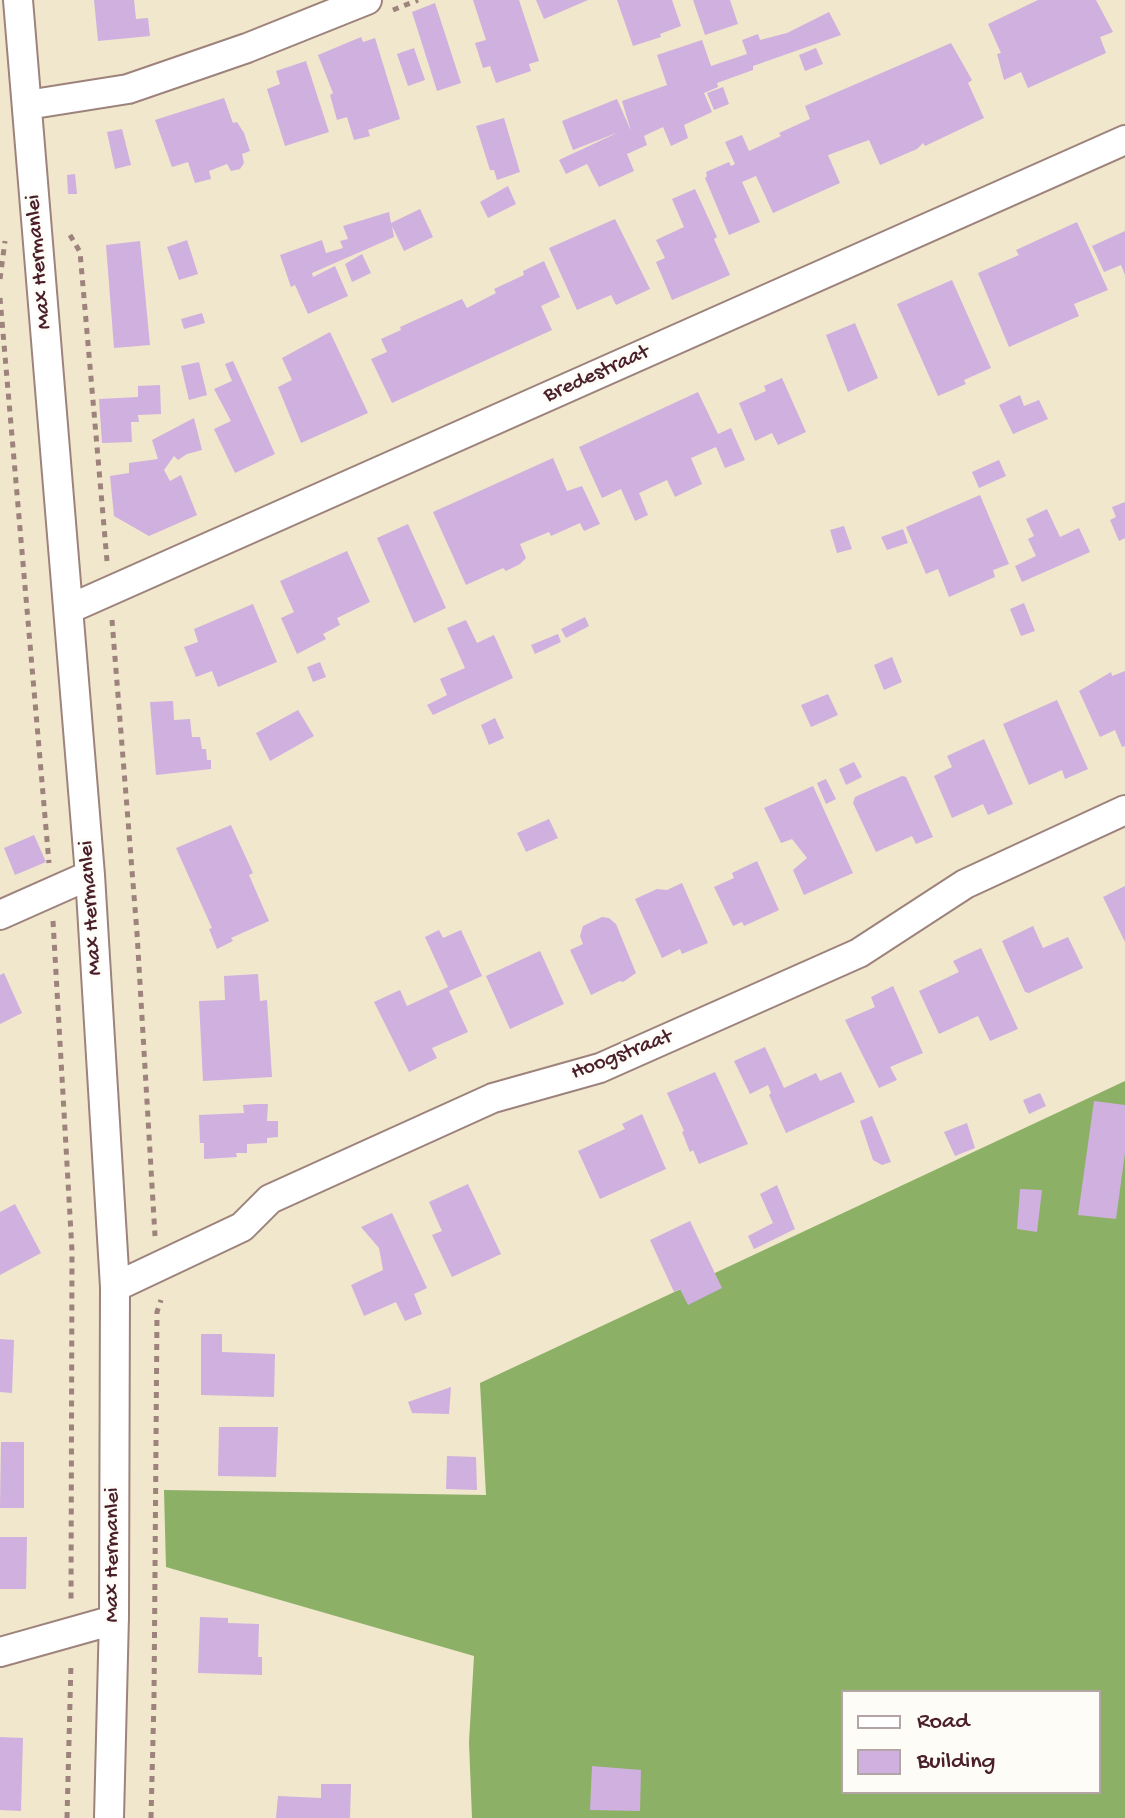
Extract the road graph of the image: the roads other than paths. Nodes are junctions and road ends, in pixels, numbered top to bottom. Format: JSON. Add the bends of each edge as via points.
{"nodes":[{"id":1,"x":18,"y":0,"type":"edge"},
{"id":2,"x":367,"y":0,"type":"edge"},
{"id":3,"x":27,"y":105,"type":"junction"},
{"id":4,"x":1125,"y":140,"type":"edge"},
{"id":5,"x":69,"y":609,"type":"junction"},
{"id":6,"x":1125,"y":810,"type":"edge"},
{"id":7,"x":90,"y":875,"type":"junction"},
{"id":8,"x":0,"y":915,"type":"edge"},
{"id":9,"x":115,"y":1287,"type":"junction"},
{"id":10,"x":114,"y":1620,"type":"junction"},
{"id":11,"x":0,"y":1652,"type":"edge"},
{"id":12,"x":109,"y":1818,"type":"edge"}],
"edges":[{"from":1,"to":3,"type":"street","name":"Max Hermanlei"},
{"from":2,"to":3,"type":"street","via":[[128,89]]},
{"from":3,"to":5,"type":"street","name":"Max Hermanlei"},
{"from":4,"to":5,"type":"street","name":"Bredestraat"},
{"from":5,"to":7,"type":"street","name":"Max Hermanlei"},
{"from":6,"to":9,"type":"street","name":"Hoogstraat","via":[[965,884],[859,953],[600,1068],[493,1098],[270,1199],[242,1227]]},
{"from":7,"to":8,"type":"street"},
{"from":7,"to":9,"type":"street","name":"Max Hermanlei"},
{"from":9,"to":10,"type":"street","name":"Max Hermanlei"},
{"from":10,"to":11,"type":"street"},
{"from":10,"to":12,"type":"street","name":"Max Hermanlei"}]}
